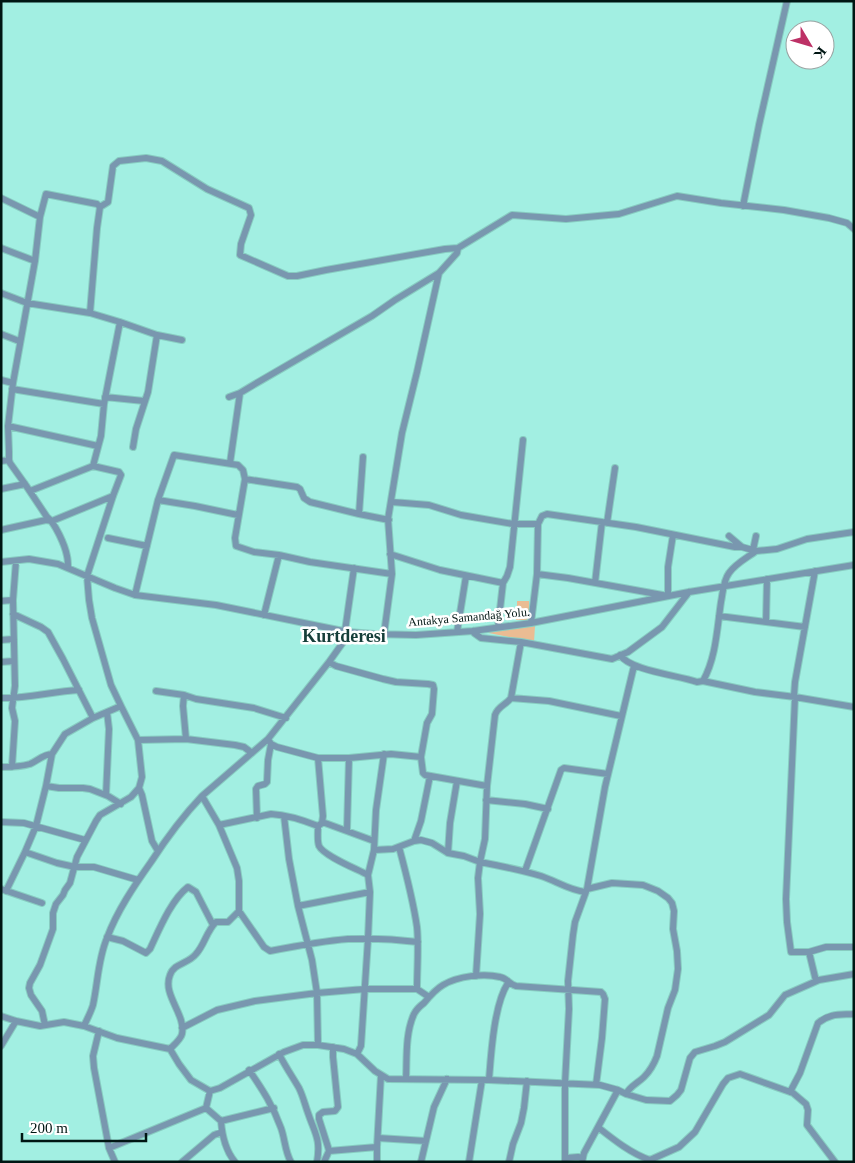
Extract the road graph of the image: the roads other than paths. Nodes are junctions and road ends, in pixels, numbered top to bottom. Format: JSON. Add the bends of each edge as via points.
{"nodes":[{"id":1,"x":787,"y":1,"type":"edge"},
{"id":2,"x":1,"y":198,"type":"edge"},
{"id":3,"x":743,"y":206,"type":"junction"},
{"id":4,"x":100,"y":207,"type":"junction"},
{"id":5,"x":40,"y":216,"type":"junction"},
{"id":6,"x":854,"y":229,"type":"edge"},
{"id":7,"x":1,"y":248,"type":"edge"},
{"id":8,"x":458,"y":248,"type":"junction"},
{"id":9,"x":34,"y":261,"type":"junction"},
{"id":10,"x":439,"y":274,"type":"junction"},
{"id":11,"x":1,"y":293,"type":"edge"},
{"id":12,"x":27,"y":303,"type":"junction"},
{"id":13,"x":90,"y":314,"type":"junction"},
{"id":14,"x":120,"y":322,"type":"junction"},
{"id":15,"x":1,"y":334,"type":"edge"},
{"id":16,"x":156,"y":335,"type":"junction"},
{"id":17,"x":182,"y":340,"type":"dead end"},
{"id":18,"x":19,"y":341,"type":"junction"},
{"id":19,"x":1,"y":380,"type":"edge"},
{"id":20,"x":12,"y":386,"type":"junction"},
{"id":21,"x":240,"y":393,"type":"junction"},
{"id":22,"x":106,"y":397,"type":"junction"},
{"id":23,"x":229,"y":397,"type":"dead end"},
{"id":24,"x":144,"y":401,"type":"junction"},
{"id":25,"x":104,"y":404,"type":"junction"},
{"id":26,"x":8,"y":426,"type":"junction"},
{"id":27,"x":5,"y":434,"type":"edge"},
{"id":28,"x":523,"y":440,"type":"dead end"},
{"id":29,"x":98,"y":446,"type":"junction"},
{"id":30,"x":133,"y":447,"type":"dead end"},
{"id":31,"x":363,"y":457,"type":"dead end"},
{"id":32,"x":9,"y":460,"type":"junction"},
{"id":33,"x":1,"y":461,"type":"edge"},
{"id":34,"x":230,"y":463,"type":"junction"},
{"id":35,"x":94,"y":466,"type":"junction"},
{"id":36,"x":615,"y":468,"type":"dead end"},
{"id":37,"x":245,"y":480,"type":"junction"},
{"id":38,"x":25,"y":484,"type":"junction"},
{"id":39,"x":1,"y":489,"type":"edge"},
{"id":40,"x":30,"y":491,"type":"junction"},
{"id":41,"x":113,"y":496,"type":"junction"},
{"id":42,"x":158,"y":500,"type":"junction"},
{"id":43,"x":392,"y":502,"type":"junction"},
{"id":44,"x":359,"y":514,"type":"junction"},
{"id":45,"x":238,"y":515,"type":"junction"},
{"id":46,"x":388,"y":520,"type":"junction"},
{"id":47,"x":52,"y":521,"type":"junction"},
{"id":48,"x":605,"y":523,"type":"junction"},
{"id":49,"x":514,"y":524,"type":"junction"},
{"id":50,"x":538,"y":524,"type":"junction"},
{"id":51,"x":1,"y":530,"type":"edge"},
{"id":52,"x":854,"y":532,"type":"edge"},
{"id":53,"x":673,"y":536,"type":"junction"},
{"id":54,"x":729,"y":536,"type":"dead end"},
{"id":55,"x":756,"y":536,"type":"dead end"},
{"id":56,"x":108,"y":538,"type":"dead end"},
{"id":57,"x":147,"y":546,"type":"junction"},
{"id":58,"x":742,"y":547,"type":"junction"},
{"id":59,"x":755,"y":551,"type":"junction"},
{"id":60,"x":390,"y":554,"type":"junction"},
{"id":61,"x":279,"y":555,"type":"junction"},
{"id":62,"x":16,"y":561,"type":"junction"},
{"id":63,"x":1,"y":562,"type":"edge"},
{"id":64,"x":854,"y":565,"type":"edge"},
{"id":65,"x":68,"y":568,"type":"junction"},
{"id":66,"x":354,"y":568,"type":"junction"},
{"id":67,"x":815,"y":571,"type":"junction"},
{"id":68,"x":392,"y":574,"type":"junction"},
{"id":69,"x":537,"y":574,"type":"junction"},
{"id":70,"x":87,"y":576,"type":"junction"},
{"id":71,"x":466,"y":576,"type":"junction"},
{"id":72,"x":767,"y":579,"type":"junction"},
{"id":73,"x":503,"y":583,"type":"junction"},
{"id":74,"x":595,"y":583,"type":"junction"},
{"id":75,"x":724,"y":586,"type":"junction"},
{"id":76,"x":689,"y":592,"type":"junction"},
{"id":77,"x":135,"y":595,"type":"junction"},
{"id":78,"x":668,"y":596,"type":"junction"},
{"id":79,"x":13,"y":600,"type":"junction"},
{"id":80,"x":1,"y":601,"type":"edge"},
{"id":81,"x":13,"y":614,"type":"junction"},
{"id":82,"x":264,"y":615,"type":"junction"},
{"id":83,"x":719,"y":616,"type":"junction"},
{"id":84,"x":766,"y":622,"type":"junction"},
{"id":85,"x":531,"y":623,"type":"junction"},
{"id":86,"x":498,"y":627,"type":"junction"},
{"id":87,"x":805,"y":627,"type":"junction"},
{"id":88,"x":473,"y":631,"type":"junction"},
{"id":89,"x":347,"y":632,"type":"junction"},
{"id":90,"x":457,"y":632,"type":"junction"},
{"id":91,"x":384,"y":634,"type":"junction"},
{"id":92,"x":1,"y":640,"type":"edge"},
{"id":93,"x":14,"y":640,"type":"junction"},
{"id":94,"x":521,"y":642,"type":"junction"},
{"id":95,"x":620,"y":655,"type":"junction"},
{"id":96,"x":14,"y":661,"type":"junction"},
{"id":97,"x":1,"y":662,"type":"edge"},
{"id":98,"x":329,"y":662,"type":"junction"},
{"id":99,"x":634,"y":666,"type":"junction"},
{"id":100,"x":702,"y":681,"type":"junction"},
{"id":101,"x":79,"y":690,"type":"junction"},
{"id":102,"x":156,"y":691,"type":"dead end"},
{"id":103,"x":184,"y":695,"type":"junction"},
{"id":104,"x":795,"y":696,"type":"junction"},
{"id":105,"x":1,"y":698,"type":"edge"},
{"id":106,"x":13,"y":698,"type":"junction"},
{"id":107,"x":511,"y":698,"type":"junction"},
{"id":108,"x":121,"y":706,"type":"junction"},
{"id":109,"x":854,"y":707,"type":"edge"},
{"id":110,"x":107,"y":712,"type":"junction"},
{"id":111,"x":621,"y":716,"type":"junction"},
{"id":112,"x":92,"y":718,"type":"junction"},
{"id":113,"x":286,"y":718,"type":"junction"},
{"id":114,"x":138,"y":740,"type":"junction"},
{"id":115,"x":186,"y":740,"type":"junction"},
{"id":116,"x":269,"y":741,"type":"junction"},
{"id":117,"x":52,"y":754,"type":"junction"},
{"id":118,"x":252,"y":754,"type":"junction"},
{"id":119,"x":384,"y":754,"type":"junction"},
{"id":120,"x":318,"y":758,"type":"junction"},
{"id":121,"x":349,"y":758,"type":"junction"},
{"id":122,"x":422,"y":758,"type":"junction"},
{"id":123,"x":1,"y":767,"type":"edge"},
{"id":124,"x":12,"y":767,"type":"junction"},
{"id":125,"x":608,"y":774,"type":"junction"},
{"id":126,"x":430,"y":776,"type":"junction"},
{"id":127,"x":457,"y":781,"type":"junction"},
{"id":128,"x":46,"y":786,"type":"junction"},
{"id":129,"x":487,"y":786,"type":"junction"},
{"id":130,"x":139,"y":788,"type":"junction"},
{"id":131,"x":106,"y":795,"type":"junction"},
{"id":132,"x":202,"y":796,"type":"junction"},
{"id":133,"x":486,"y":800,"type":"junction"},
{"id":134,"x":121,"y":804,"type":"junction"},
{"id":135,"x":548,"y":808,"type":"junction"},
{"id":136,"x":284,"y":816,"type":"junction"},
{"id":137,"x":257,"y":818,"type":"junction"},
{"id":138,"x":1,"y":822,"type":"edge"},
{"id":139,"x":320,"y":824,"type":"junction"},
{"id":140,"x":220,"y":825,"type":"junction"},
{"id":141,"x":36,"y":826,"type":"junction"},
{"id":142,"x":347,"y":830,"type":"junction"},
{"id":143,"x":85,"y":840,"type":"junction"},
{"id":144,"x":374,"y":841,"type":"junction"},
{"id":145,"x":414,"y":841,"type":"junction"},
{"id":146,"x":399,"y":847,"type":"junction"},
{"id":147,"x":374,"y":850,"type":"junction"},
{"id":148,"x":158,"y":851,"type":"junction"},
{"id":149,"x":25,"y":852,"type":"junction"},
{"id":150,"x":448,"y":852,"type":"junction"},
{"id":151,"x":480,"y":862,"type":"junction"},
{"id":152,"x":75,"y":867,"type":"junction"},
{"id":153,"x":525,"y":871,"type":"junction"},
{"id":154,"x":368,"y":875,"type":"junction"},
{"id":155,"x":138,"y":880,"type":"junction"},
{"id":156,"x":4,"y":890,"type":"edge"},
{"id":157,"x":586,"y":890,"type":"junction"},
{"id":158,"x":370,"y":892,"type":"junction"},
{"id":159,"x":42,"y":903,"type":"dead end"},
{"id":160,"x":298,"y":906,"type":"junction"},
{"id":161,"x":239,"y":912,"type":"junction"},
{"id":162,"x":213,"y":925,"type":"junction"},
{"id":163,"x":107,"y":937,"type":"junction"},
{"id":164,"x":368,"y":939,"type":"junction"},
{"id":165,"x":418,"y":942,"type":"junction"},
{"id":166,"x":307,"y":944,"type":"junction"},
{"id":167,"x":854,"y":947,"type":"edge"},
{"id":168,"x":809,"y":952,"type":"junction"},
{"id":169,"x":854,"y":974,"type":"edge"},
{"id":170,"x":476,"y":976,"type":"junction"},
{"id":171,"x":816,"y":981,"type":"junction"},
{"id":172,"x":508,"y":983,"type":"junction"},
{"id":173,"x":365,"y":989,"type":"junction"},
{"id":174,"x":417,"y":989,"type":"junction"},
{"id":175,"x":569,"y":990,"type":"junction"},
{"id":176,"x":317,"y":993,"type":"junction"},
{"id":177,"x":429,"y":997,"type":"junction"},
{"id":178,"x":854,"y":1014,"type":"edge"},
{"id":179,"x":1,"y":1016,"type":"edge"},
{"id":180,"x":16,"y":1022,"type":"junction"},
{"id":181,"x":45,"y":1025,"type":"junction"},
{"id":182,"x":84,"y":1026,"type":"junction"},
{"id":183,"x":182,"y":1028,"type":"junction"},
{"id":184,"x":99,"y":1031,"type":"junction"},
{"id":185,"x":318,"y":1045,"type":"junction"},
{"id":186,"x":1,"y":1046,"type":"edge"},
{"id":187,"x":333,"y":1047,"type":"junction"},
{"id":188,"x":170,"y":1049,"type":"junction"},
{"id":189,"x":280,"y":1054,"type":"junction"},
{"id":190,"x":357,"y":1054,"type":"junction"},
{"id":191,"x":249,"y":1070,"type":"junction"},
{"id":192,"x":381,"y":1075,"type":"junction"},
{"id":193,"x":406,"y":1079,"type":"junction"},
{"id":194,"x":446,"y":1079,"type":"junction"},
{"id":195,"x":486,"y":1080,"type":"junction"},
{"id":196,"x":527,"y":1081,"type":"junction"},
{"id":197,"x":565,"y":1083,"type":"junction"},
{"id":198,"x":596,"y":1085,"type":"junction"},
{"id":199,"x":210,"y":1090,"type":"junction"},
{"id":200,"x":618,"y":1090,"type":"junction"},
{"id":201,"x":790,"y":1092,"type":"junction"},
{"id":202,"x":626,"y":1094,"type":"junction"},
{"id":203,"x":206,"y":1108,"type":"junction"},
{"id":204,"x":274,"y":1108,"type":"junction"},
{"id":205,"x":220,"y":1121,"type":"junction"},
{"id":206,"x":599,"y":1128,"type":"junction"},
{"id":207,"x":222,"y":1132,"type":"junction"},
{"id":208,"x":378,"y":1138,"type":"junction"},
{"id":209,"x":426,"y":1141,"type":"junction"},
{"id":210,"x":109,"y":1148,"type":"junction"},
{"id":211,"x":377,"y":1148,"type":"junction"},
{"id":212,"x":329,"y":1151,"type":"junction"},
{"id":213,"x":566,"y":1160,"type":"edge"},
{"id":214,"x":582,"y":1160,"type":"edge"},
{"id":215,"x":649,"y":1161,"type":"edge"},
{"id":216,"x":115,"y":1162,"type":"edge"},
{"id":217,"x":182,"y":1162,"type":"edge"},
{"id":218,"x":235,"y":1162,"type":"edge"},
{"id":219,"x":291,"y":1162,"type":"edge"},
{"id":220,"x":317,"y":1162,"type":"edge"},
{"id":221,"x":324,"y":1162,"type":"edge"},
{"id":222,"x":377,"y":1162,"type":"edge"},
{"id":223,"x":421,"y":1162,"type":"edge"},
{"id":224,"x":469,"y":1162,"type":"edge"},
{"id":225,"x":509,"y":1162,"type":"edge"},
{"id":226,"x":836,"y":1162,"type":"edge"}],
"edges":[{"from":1,"to":3,"type":"street"},
{"from":2,"to":5,"type":"street"},
{"from":3,"to":6,"type":"street","via":[[829,218],[847,223]]},
{"from":3,"to":8,"type":"street","via":[[677,196],[619,214],[566,219],[512,215]]},
{"from":4,"to":5,"type":"street","via":[[46,194]]},
{"from":4,"to":8,"type":"street","via":[[108,202],[113,166],[119,161],[146,158],[162,161],[208,189],[249,208],[251,215],[240,255],[288,276]]},
{"from":4,"to":13,"type":"street"},
{"from":5,"to":9,"type":"street"},
{"from":7,"to":9,"type":"street"},
{"from":8,"to":10,"type":"street"},
{"from":9,"to":12,"type":"street"},
{"from":10,"to":21,"type":"street"},
{"from":10,"to":43,"type":"street","via":[[402,433]]},
{"from":11,"to":12,"type":"street"},
{"from":12,"to":13,"type":"street"},
{"from":12,"to":18,"type":"street"},
{"from":13,"to":14,"type":"street"},
{"from":14,"to":16,"type":"street"},
{"from":14,"to":22,"type":"street"},
{"from":15,"to":18,"type":"street"},
{"from":16,"to":17,"type":"street"},
{"from":16,"to":24,"type":"street"},
{"from":18,"to":20,"type":"street"},
{"from":19,"to":20,"type":"street"},
{"from":20,"to":25,"type":"street"},
{"from":20,"to":26,"type":"street"},
{"from":21,"to":23,"type":"street"},
{"from":21,"to":34,"type":"street"},
{"from":22,"to":24,"type":"street"},
{"from":22,"to":25,"type":"street"},
{"from":24,"to":30,"type":"street"},
{"from":25,"to":29,"type":"street"},
{"from":26,"to":27,"type":"street"},
{"from":26,"to":29,"type":"street"},
{"from":27,"to":32,"type":"street"},
{"from":28,"to":49,"type":"street"},
{"from":29,"to":35,"type":"street"},
{"from":31,"to":44,"type":"street"},
{"from":32,"to":33,"type":"street"},
{"from":32,"to":38,"type":"street"},
{"from":34,"to":37,"type":"street","via":[[243,470]]},
{"from":34,"to":42,"type":"street","via":[[174,455]]},
{"from":35,"to":40,"type":"street"},
{"from":35,"to":41,"type":"street","via":[[121,475]]},
{"from":36,"to":48,"type":"street"},
{"from":37,"to":44,"type":"street","via":[[297,487],[310,502]]},
{"from":37,"to":45,"type":"street"},
{"from":38,"to":39,"type":"street"},
{"from":38,"to":40,"type":"street"},
{"from":40,"to":47,"type":"street"},
{"from":41,"to":47,"type":"street"},
{"from":41,"to":70,"type":"street"},
{"from":42,"to":45,"type":"street"},
{"from":42,"to":57,"type":"street"},
{"from":43,"to":46,"type":"street"},
{"from":43,"to":49,"type":"street","via":[[429,506]]},
{"from":44,"to":46,"type":"street"},
{"from":45,"to":61,"type":"street","via":[[236,546]]},
{"from":46,"to":60,"type":"street"},
{"from":47,"to":51,"type":"street"},
{"from":47,"to":65,"type":"street","via":[[68,557]]},
{"from":48,"to":50,"type":"street","via":[[547,514]]},
{"from":48,"to":53,"type":"street"},
{"from":48,"to":74,"type":"street"},
{"from":49,"to":50,"type":"street"},
{"from":49,"to":73,"type":"street","via":[[510,567]]},
{"from":50,"to":69,"type":"street"},
{"from":52,"to":59,"type":"street"},
{"from":53,"to":58,"type":"street"},
{"from":53,"to":78,"type":"street"},
{"from":54,"to":58,"type":"street"},
{"from":55,"to":59,"type":"street"},
{"from":56,"to":57,"type":"street"},
{"from":57,"to":77,"type":"street"},
{"from":58,"to":59,"type":"street"},
{"from":59,"to":75,"type":"street","via":[[735,566]]},
{"from":60,"to":68,"type":"street"},
{"from":60,"to":71,"type":"street"},
{"from":61,"to":66,"type":"street"},
{"from":61,"to":82,"type":"street"},
{"from":62,"to":63,"type":"street","name":"Antakya Samandağ Yolu."},
{"from":62,"to":65,"type":"street","name":"Antakya Samandağ Yolu.","via":[[29,559]]},
{"from":62,"to":79,"type":"street"},
{"from":64,"to":67,"type":"street","name":"Antakya Samandağ Yolu."},
{"from":65,"to":70,"type":"street","name":"Antakya Samandağ Yolu."},
{"from":66,"to":68,"type":"street"},
{"from":66,"to":89,"type":"street"},
{"from":67,"to":72,"type":"street","name":"Antakya Samandağ Yolu."},
{"from":67,"to":87,"type":"street"},
{"from":68,"to":91,"type":"street"},
{"from":69,"to":74,"type":"street"},
{"from":69,"to":85,"type":"street"},
{"from":70,"to":77,"type":"street","name":"Antakya Samandağ Yolu."},
{"from":70,"to":108,"type":"street","via":[[92,618],[111,685]]},
{"from":71,"to":73,"type":"street"},
{"from":71,"to":90,"type":"street"},
{"from":72,"to":75,"type":"street","name":"Antakya Samandağ Yolu."},
{"from":72,"to":84,"type":"street"},
{"from":73,"to":86,"type":"street"},
{"from":74,"to":78,"type":"street"},
{"from":75,"to":76,"type":"street","name":"Antakya Samandağ Yolu."},
{"from":75,"to":83,"type":"street"},
{"from":76,"to":78,"type":"street","name":"Antakya Samandağ Yolu."},
{"from":76,"to":95,"type":"street","via":[[662,627]]},
{"from":77,"to":82,"type":"street","name":"Antakya Samandağ Yolu.","via":[[216,605]]},
{"from":78,"to":85,"type":"street","name":"Antakya Samandağ Yolu."},
{"from":79,"to":80,"type":"street"},
{"from":79,"to":81,"type":"street"},
{"from":81,"to":93,"type":"street"},
{"from":81,"to":101,"type":"street","via":[[48,632]]},
{"from":82,"to":89,"type":"street","name":"Antakya Samandağ Yolu."},
{"from":83,"to":84,"type":"street"},
{"from":83,"to":100,"type":"street","via":[[714,652]]},
{"from":84,"to":87,"type":"street"},
{"from":85,"to":86,"type":"street","name":"Antakya Samandağ Yolu."},
{"from":86,"to":88,"type":"street","name":"Antakya Samandağ Yolu."},
{"from":87,"to":104,"type":"street"},
{"from":88,"to":90,"type":"street","name":"Antakya Samandağ Yolu."},
{"from":88,"to":94,"type":"street","via":[[480,638]]},
{"from":89,"to":91,"type":"street","name":"Antakya Samandağ Yolu."},
{"from":89,"to":98,"type":"street"},
{"from":90,"to":91,"type":"street","name":"Antakya Samandağ Yolu."},
{"from":92,"to":93,"type":"street"},
{"from":93,"to":96,"type":"street"},
{"from":94,"to":95,"type":"street","via":[[612,659]]},
{"from":94,"to":107,"type":"street"},
{"from":95,"to":99,"type":"street"},
{"from":96,"to":97,"type":"street"},
{"from":96,"to":106,"type":"street"},
{"from":98,"to":113,"type":"street"},
{"from":98,"to":122,"type":"street","via":[[396,682],[433,685],[432,714],[427,723]]},
{"from":99,"to":100,"type":"street"},
{"from":99,"to":111,"type":"street"},
{"from":100,"to":104,"type":"street"},
{"from":101,"to":106,"type":"street"},
{"from":101,"to":112,"type":"street"},
{"from":102,"to":103,"type":"street"},
{"from":103,"to":113,"type":"street","via":[[254,708]]},
{"from":103,"to":115,"type":"street"},
{"from":104,"to":109,"type":"street"},
{"from":104,"to":168,"type":"street","via":[[787,922],[791,952]]},
{"from":105,"to":106,"type":"street"},
{"from":106,"to":124,"type":"street"},
{"from":107,"to":111,"type":"street","via":[[549,701]]},
{"from":107,"to":129,"type":"street","via":[[496,711]]},
{"from":108,"to":110,"type":"street"},
{"from":108,"to":114,"type":"street"},
{"from":110,"to":112,"type":"street"},
{"from":110,"to":131,"type":"street"},
{"from":111,"to":125,"type":"street"},
{"from":112,"to":117,"type":"street","via":[[65,734]]},
{"from":113,"to":116,"type":"street"},
{"from":114,"to":115,"type":"street"},
{"from":114,"to":130,"type":"street","via":[[142,778]]},
{"from":115,"to":118,"type":"street","via":[[235,745]]},
{"from":116,"to":118,"type":"street"},
{"from":116,"to":120,"type":"street","via":[[277,747]]},
{"from":116,"to":137,"type":"street","via":[[268,782],[256,790]]},
{"from":117,"to":124,"type":"street","via":[[21,767]]},
{"from":117,"to":128,"type":"street"},
{"from":118,"to":132,"type":"street"},
{"from":119,"to":121,"type":"street"},
{"from":119,"to":122,"type":"street"},
{"from":119,"to":144,"type":"street"},
{"from":120,"to":121,"type":"street"},
{"from":120,"to":139,"type":"street","via":[[324,816]]},
{"from":121,"to":142,"type":"street"},
{"from":122,"to":126,"type":"street","via":[[423,773]]},
{"from":123,"to":124,"type":"street"},
{"from":125,"to":135,"type":"street","via":[[562,769]]},
{"from":125,"to":157,"type":"street"},
{"from":126,"to":127,"type":"street"},
{"from":126,"to":145,"type":"street"},
{"from":127,"to":129,"type":"street"},
{"from":127,"to":150,"type":"street"},
{"from":128,"to":131,"type":"street","via":[[86,789]]},
{"from":128,"to":141,"type":"street"},
{"from":129,"to":133,"type":"street"},
{"from":130,"to":134,"type":"street"},
{"from":130,"to":148,"type":"street","via":[[152,841]]},
{"from":131,"to":134,"type":"street"},
{"from":132,"to":140,"type":"street"},
{"from":132,"to":148,"type":"street"},
{"from":133,"to":135,"type":"street"},
{"from":133,"to":151,"type":"street","via":[[485,839]]},
{"from":134,"to":143,"type":"street","via":[[100,815]]},
{"from":135,"to":153,"type":"street"},
{"from":136,"to":137,"type":"street","via":[[271,814]]},
{"from":136,"to":139,"type":"street"},
{"from":136,"to":160,"type":"street"},
{"from":137,"to":140,"type":"street"},
{"from":138,"to":141,"type":"street"},
{"from":139,"to":142,"type":"street"},
{"from":139,"to":154,"type":"street","via":[[320,847]]},
{"from":140,"to":161,"type":"street","via":[[237,868]]},
{"from":141,"to":143,"type":"street"},
{"from":141,"to":149,"type":"street"},
{"from":142,"to":144,"type":"street"},
{"from":143,"to":152,"type":"street"},
{"from":144,"to":147,"type":"street"},
{"from":145,"to":146,"type":"street"},
{"from":145,"to":150,"type":"street","via":[[427,841]]},
{"from":146,"to":147,"type":"street"},
{"from":146,"to":165,"type":"street"},
{"from":147,"to":154,"type":"street"},
{"from":148,"to":155,"type":"street"},
{"from":149,"to":152,"type":"street"},
{"from":149,"to":156,"type":"street"},
{"from":150,"to":151,"type":"street"},
{"from":151,"to":153,"type":"street"},
{"from":151,"to":170,"type":"street"},
{"from":152,"to":155,"type":"street","via":[[94,868]]},
{"from":152,"to":181,"type":"street","via":[[70,883],[56,904],[53,928],[29,991],[42,1011]]},
{"from":153,"to":157,"type":"street","via":[[565,887]]},
{"from":154,"to":158,"type":"street"},
{"from":155,"to":163,"type":"street"},
{"from":156,"to":159,"type":"street"},
{"from":157,"to":175,"type":"street","via":[[574,922]]},
{"from":157,"to":202,"type":"street","via":[[612,883],[642,885],[662,893],[674,909],[673,929],[678,961],[675,990],[654,1064]]},
{"from":158,"to":160,"type":"street"},
{"from":158,"to":164,"type":"street"},
{"from":160,"to":166,"type":"street"},
{"from":161,"to":162,"type":"street","via":[[228,922]]},
{"from":161,"to":166,"type":"street","via":[[270,951]]},
{"from":162,"to":163,"type":"street","via":[[196,892],[188,887],[169,910],[146,953]]},
{"from":162,"to":183,"type":"street","via":[[195,955],[175,966],[170,975],[168,985]]},
{"from":163,"to":182,"type":"street","via":[[93,1006]]},
{"from":164,"to":165,"type":"street"},
{"from":164,"to":166,"type":"street"},
{"from":164,"to":173,"type":"street"},
{"from":165,"to":174,"type":"street"},
{"from":166,"to":176,"type":"street"},
{"from":167,"to":168,"type":"street","via":[[826,947]]},
{"from":168,"to":171,"type":"street"},
{"from":169,"to":171,"type":"street"},
{"from":170,"to":172,"type":"street","via":[[497,976]]},
{"from":170,"to":177,"type":"street","via":[[444,984]]},
{"from":171,"to":202,"type":"street","via":[[785,995],[769,1015],[725,1042],[695,1052],[690,1058],[681,1090],[670,1101],[646,1100]]},
{"from":172,"to":175,"type":"street"},
{"from":172,"to":195,"type":"street","via":[[496,1023]]},
{"from":173,"to":174,"type":"street"},
{"from":173,"to":176,"type":"street"},
{"from":173,"to":190,"type":"street","via":[[361,1046]]},
{"from":174,"to":177,"type":"street"},
{"from":175,"to":197,"type":"street"},
{"from":175,"to":198,"type":"street","via":[[601,992],[604,995]]},
{"from":176,"to":183,"type":"street","via":[[255,1001],[217,1010]]},
{"from":176,"to":185,"type":"street"},
{"from":177,"to":193,"type":"street","via":[[415,1012],[410,1024]]},
{"from":178,"to":201,"type":"street","via":[[833,1015],[818,1023]]},
{"from":179,"to":180,"type":"street"},
{"from":180,"to":181,"type":"street"},
{"from":180,"to":186,"type":"street"},
{"from":181,"to":182,"type":"street","via":[[64,1022]]},
{"from":182,"to":184,"type":"street"},
{"from":183,"to":188,"type":"street","via":[[182,1036]]},
{"from":184,"to":188,"type":"street"},
{"from":184,"to":210,"type":"street","via":[[93,1056],[94,1068]]},
{"from":185,"to":187,"type":"street"},
{"from":185,"to":189,"type":"street","via":[[303,1045]]},
{"from":187,"to":190,"type":"street"},
{"from":187,"to":212,"type":"street","via":[[338,1107],[335,1111],[323,1112],[318,1118]]},
{"from":188,"to":199,"type":"street","via":[[191,1080]]},
{"from":189,"to":191,"type":"street"},
{"from":189,"to":220,"type":"street","via":[[301,1092],[317,1134]]},
{"from":190,"to":192,"type":"street"},
{"from":191,"to":199,"type":"street","via":[[220,1088]]},
{"from":191,"to":204,"type":"street"},
{"from":192,"to":193,"type":"street","via":[[388,1079]]},
{"from":192,"to":208,"type":"street"},
{"from":193,"to":194,"type":"street"},
{"from":194,"to":195,"type":"street"},
{"from":194,"to":209,"type":"street","via":[[434,1107]]},
{"from":195,"to":196,"type":"street"},
{"from":195,"to":224,"type":"street"},
{"from":196,"to":197,"type":"street"},
{"from":196,"to":225,"type":"street","via":[[521,1123]]},
{"from":197,"to":198,"type":"street"},
{"from":197,"to":213,"type":"street"},
{"from":198,"to":200,"type":"street"},
{"from":199,"to":203,"type":"street"},
{"from":200,"to":202,"type":"street"},
{"from":200,"to":206,"type":"street"},
{"from":201,"to":215,"type":"street","via":[[740,1074],[728,1078],[695,1132],[679,1147]]},
{"from":201,"to":226,"type":"street","via":[[806,1104],[807,1125]]},
{"from":203,"to":205,"type":"street"},
{"from":203,"to":210,"type":"street"},
{"from":204,"to":205,"type":"street"},
{"from":204,"to":219,"type":"street"},
{"from":205,"to":207,"type":"street"},
{"from":206,"to":214,"type":"street"},
{"from":206,"to":215,"type":"street"},
{"from":207,"to":217,"type":"street"},
{"from":207,"to":218,"type":"street"},
{"from":208,"to":209,"type":"street"},
{"from":208,"to":211,"type":"street"},
{"from":209,"to":223,"type":"street"},
{"from":210,"to":216,"type":"street"},
{"from":211,"to":212,"type":"street"},
{"from":211,"to":222,"type":"street"},
{"from":212,"to":221,"type":"street"},
{"from":213,"to":214,"type":"street","via":[[578,1157]]}]}
